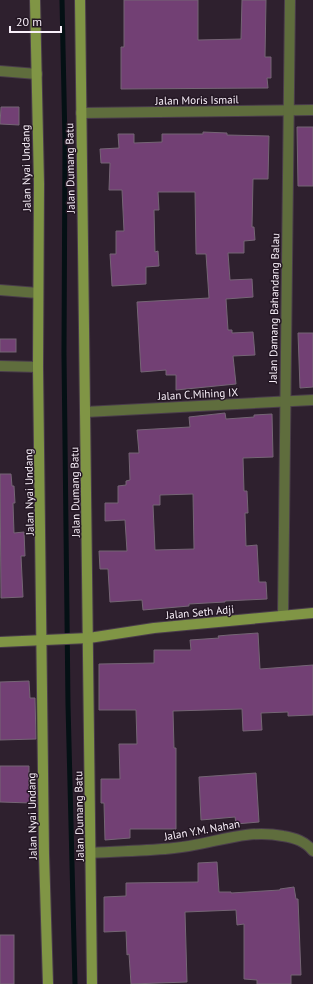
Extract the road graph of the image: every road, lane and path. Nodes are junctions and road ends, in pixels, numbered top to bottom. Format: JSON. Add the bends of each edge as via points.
{"nodes":[{"id":1,"x":35,"y":0,"type":"edge"},
{"id":2,"x":80,"y":0,"type":"edge"},
{"id":3,"x":290,"y":0,"type":"edge"},
{"id":4,"x":0,"y":72,"type":"edge"},
{"id":5,"x":37,"y":74,"type":"junction"},
{"id":6,"x":313,"y":110,"type":"edge"},
{"id":7,"x":289,"y":111,"type":"junction"},
{"id":8,"x":81,"y":113,"type":"junction"},
{"id":9,"x":0,"y":290,"type":"edge"},
{"id":10,"x":38,"y":293,"type":"junction"},
{"id":11,"x":0,"y":366,"type":"edge"},
{"id":12,"x":38,"y":367,"type":"junction"},
{"id":13,"x":313,"y":400,"type":"edge"},
{"id":14,"x":285,"y":401,"type":"junction"},
{"id":15,"x":85,"y":412,"type":"junction"},
{"id":16,"x":313,"y":613,"type":"edge"},
{"id":17,"x":283,"y":616,"type":"junction"},
{"id":18,"x":89,"y":638,"type":"junction"},
{"id":19,"x":46,"y":640,"type":"junction"},
{"id":20,"x":0,"y":642,"type":"edge"},
{"id":21,"x":313,"y":850,"type":"edge"},
{"id":22,"x":91,"y":853,"type":"junction"},
{"id":23,"x":48,"y":984,"type":"edge"},
{"id":24,"x":92,"y":984,"type":"edge"}],
"edges":[{"from":1,"to":5,"type":"street","name":"Jalan Nyai Undang"},
{"from":2,"to":8,"type":"street","name":"Jalan Dumang Batu"},
{"from":3,"to":7,"type":"street","name":"Jalan Damang Bahandang Balau"},
{"from":4,"to":5,"type":"street"},
{"from":5,"to":10,"type":"street","name":"Jalan Nyai Undang"},
{"from":6,"to":7,"type":"street","name":"Jalan Moris Ismail"},
{"from":7,"to":8,"type":"street","name":"Jalan Moris Ismail"},
{"from":7,"to":14,"type":"street","name":"Jalan Damang Bahandang Balau"},
{"from":8,"to":15,"type":"street","name":"Jalan Dumang Batu"},
{"from":9,"to":10,"type":"street"},
{"from":10,"to":12,"type":"street","name":"Jalan Nyai Undang"},
{"from":11,"to":12,"type":"street"},
{"from":12,"to":19,"type":"street","name":"Jalan Nyai Undang"},
{"from":13,"to":14,"type":"street","name":"Jalan C.Mihing IX"},
{"from":14,"to":15,"type":"street","name":"Jalan C.Mihing IX"},
{"from":14,"to":17,"type":"street","name":"Jalan Damang Bahandang Balau"},
{"from":15,"to":18,"type":"street","name":"Jalan Dumang Batu"},
{"from":16,"to":17,"type":"street","name":"Jalan Seth Adji"},
{"from":17,"to":18,"type":"street","name":"Jalan Seth Adji","via":[[154,628]]},
{"from":18,"to":19,"type":"street","name":"Jalan Seth Adji"},
{"from":18,"to":22,"type":"street","name":"Jalan Dumang Batu"},
{"from":19,"to":20,"type":"street"},
{"from":19,"to":23,"type":"street","name":"Jalan Nyai Undang","via":[[44,854]]},
{"from":21,"to":22,"type":"street","name":"Jalan Y.M. Nahan","via":[[304,842],[290,837],[247,834],[176,848]]},
{"from":22,"to":24,"type":"street","name":"Jalan Dumang Batu"}]}
